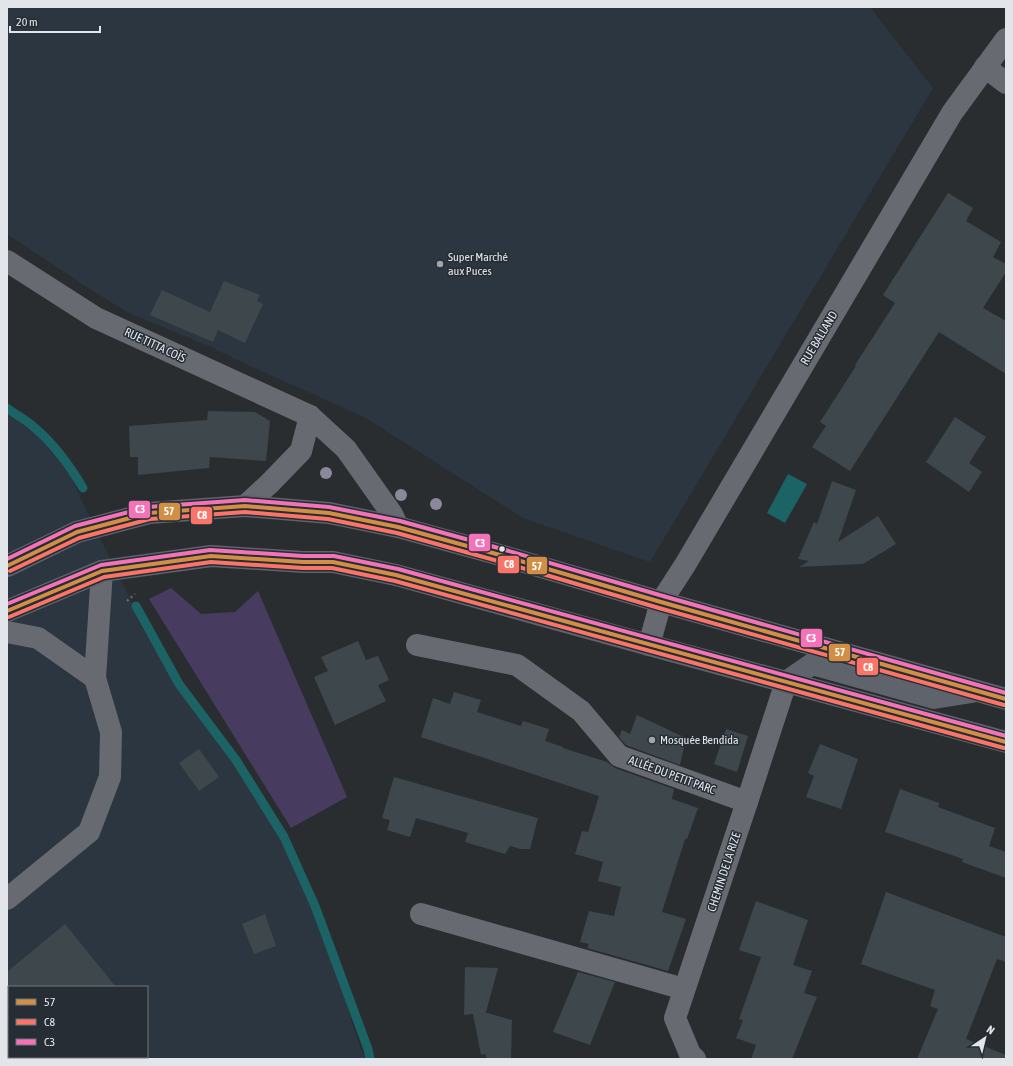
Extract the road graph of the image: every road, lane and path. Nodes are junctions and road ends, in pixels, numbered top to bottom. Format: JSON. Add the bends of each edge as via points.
{"nodes":[{"id":1,"x":1006,"y":39,"type":"edge"},
{"id":2,"x":985,"y":67,"type":"junction"},
{"id":3,"x":1006,"y":83,"type":"edge"},
{"id":4,"x":7,"y":261,"type":"edge"},
{"id":5,"x":310,"y":416,"type":"junction"},
{"id":6,"x":245,"y":506,"type":"junction"},
{"id":7,"x":398,"y":527,"type":"junction"},
{"id":8,"x":7,"y":566,"type":"edge"},
{"id":9,"x":112,"y":569,"type":"junction"},
{"id":10,"x":140,"y":591,"type":"dead end"},
{"id":11,"x":661,"y":602,"type":"junction"},
{"id":12,"x":7,"y":611,"type":"edge"},
{"id":13,"x":100,"y":614,"type":"junction"},
{"id":14,"x":7,"y":632,"type":"edge"},
{"id":15,"x":417,"y":645,"type":"dead end"},
{"id":16,"x":649,"y":645,"type":"junction"},
{"id":17,"x":95,"y":678,"type":"junction"},
{"id":18,"x":786,"y":682,"type":"junction"},
{"id":19,"x":979,"y":691,"type":"junction"},
{"id":20,"x":1006,"y":699,"type":"edge"},
{"id":21,"x":1006,"y":742,"type":"edge"},
{"id":22,"x":747,"y":802,"type":"junction"},
{"id":23,"x":7,"y":899,"type":"edge"},
{"id":24,"x":421,"y":914,"type":"dead end"},
{"id":25,"x":684,"y":989,"type":"junction"},
{"id":26,"x":695,"y":1059,"type":"edge"}],
"edges":[{"from":1,"to":2,"type":"street","name":"RUE BALLAND"},
{"from":2,"to":3,"type":"street"},
{"from":2,"to":11,"type":"street","name":"RUE BALLAND","via":[[952,113]]},
{"from":4,"to":5,"type":"street","name":"RUE TITTA COÏS","via":[[96,318]]},
{"from":5,"to":6,"type":"street","via":[[301,451]]},
{"from":5,"to":7,"type":"street","name":"RUE TITTA COÏS","via":[[346,450],[392,514]]},
{"from":6,"to":7,"type":"main road","via":[[328,513]]},
{"from":6,"to":8,"type":"main road","via":[[149,513],[77,532]]},
{"from":7,"to":11,"type":"main road"},
{"from":9,"to":12,"type":"main road"},
{"from":9,"to":13,"type":"street"},
{"from":9,"to":16,"type":"main road","via":[[211,556],[332,562],[396,575]]},
{"from":10,"to":13,"type":"path","via":[[114,610]]},
{"from":11,"to":16,"type":"street","name":"RUE BALLAND"},
{"from":11,"to":19,"type":"main road"},
{"from":13,"to":17,"type":"street"},
{"from":14,"to":17,"type":"street","via":[[38,638]]},
{"from":15,"to":22,"type":"street","name":"ALLÉE DU PETIT PARC","via":[[517,665],[581,711],[619,756]]},
{"from":16,"to":18,"type":"main road"},
{"from":17,"to":23,"type":"street","via":[[112,732],[110,777],[89,832]]},
{"from":18,"to":19,"type":"main road","via":[[812,664],[934,698]]},
{"from":18,"to":21,"type":"main road"},
{"from":18,"to":22,"type":"street","name":"CHEMIN DE LA RIZE"},
{"from":19,"to":20,"type":"main road"},
{"from":22,"to":25,"type":"street","name":"CHEMIN DE LA RIZE"},
{"from":24,"to":25,"type":"street"},
{"from":25,"to":26,"type":"street","name":"CHEMIN DE LA RIZE","via":[[675,1018],[690,1054]]}]}
